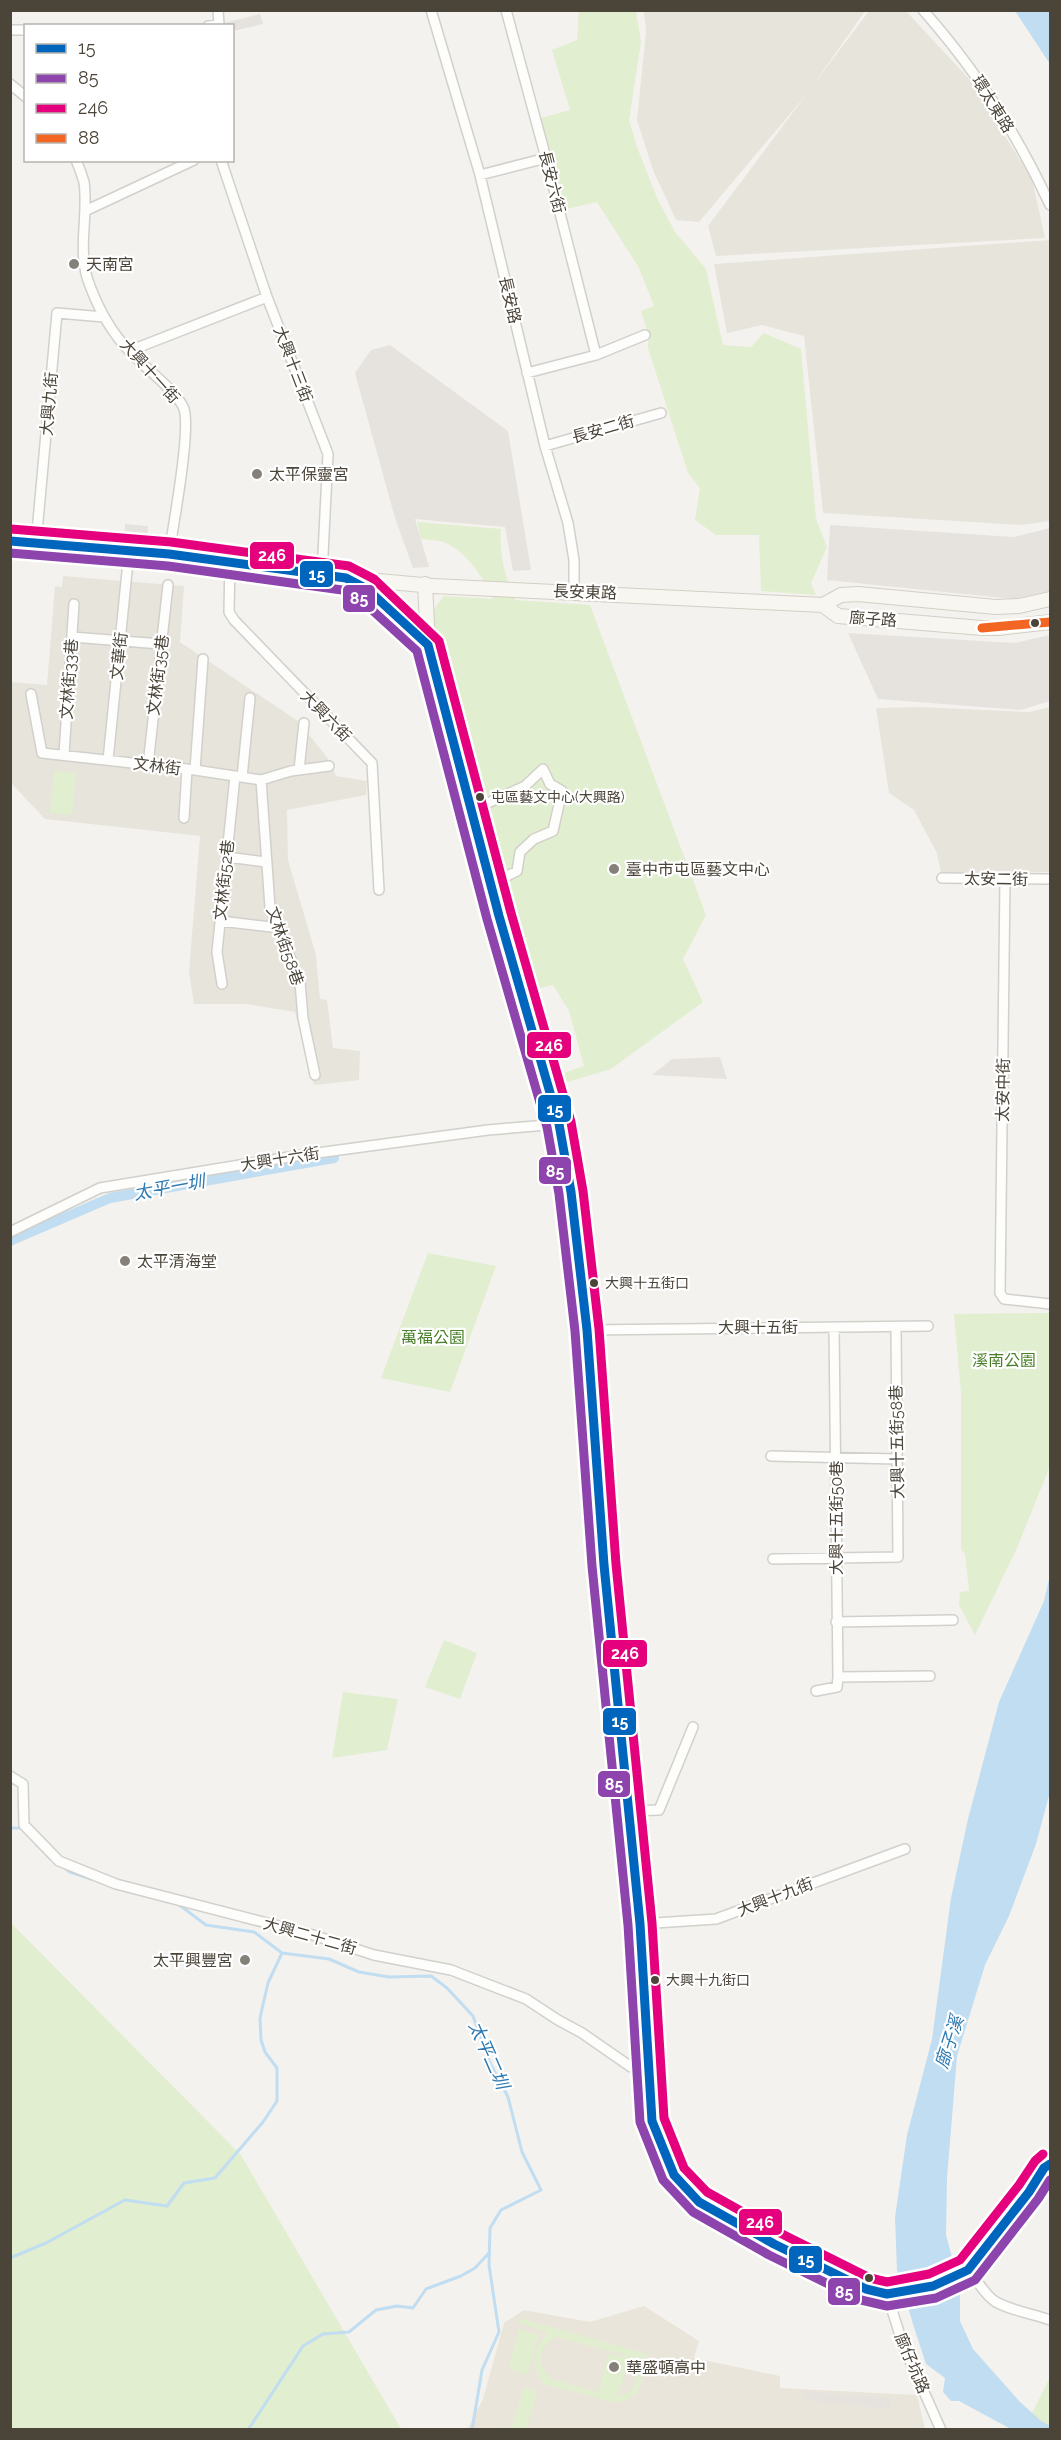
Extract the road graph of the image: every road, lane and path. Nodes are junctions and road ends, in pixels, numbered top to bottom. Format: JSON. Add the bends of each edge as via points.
{"nodes":[{"id":1,"x":431,"y":10,"type":"edge"},
{"id":2,"x":506,"y":10,"type":"edge"},
{"id":3,"x":923,"y":10,"type":"edge"},
{"id":4,"x":10,"y":84,"type":"edge"},
{"id":5,"x":24,"y":95,"type":"edge"},
{"id":6,"x":546,"y":158,"type":"junction"},
{"id":7,"x":77,"y":162,"type":"edge"},
{"id":8,"x":190,"y":162,"type":"edge"},
{"id":9,"x":222,"y":162,"type":"edge"},
{"id":10,"x":480,"y":175,"type":"junction"},
{"id":11,"x":1050,"y":205,"type":"edge"},
{"id":12,"x":85,"y":211,"type":"junction"},
{"id":13,"x":267,"y":297,"type":"junction"},
{"id":14,"x":104,"y":317,"type":"junction"},
{"id":15,"x":645,"y":335,"type":"dead end"},
{"id":16,"x":129,"y":351,"type":"junction"},
{"id":17,"x":596,"y":355,"type":"junction"},
{"id":18,"x":527,"y":373,"type":"junction"},
{"id":19,"x":661,"y":412,"type":"dead end"},
{"id":20,"x":545,"y":446,"type":"junction"},
{"id":21,"x":10,"y":541,"type":"edge"},
{"id":22,"x":36,"y":543,"type":"junction"},
{"id":23,"x":129,"y":552,"type":"junction"},
{"id":24,"x":170,"y":554,"type":"junction"},
{"id":25,"x":230,"y":561,"type":"junction"},
{"id":26,"x":322,"y":574,"type":"junction"},
{"id":27,"x":346,"y":578,"type":"junction"},
{"id":28,"x":425,"y":584,"type":"junction"},
{"id":29,"x":168,"y":585,"type":"dead end"},
{"id":30,"x":574,"y":592,"type":"junction"},
{"id":31,"x":1050,"y":599,"type":"edge"},
{"id":32,"x":74,"y":604,"type":"dead end"},
{"id":33,"x":823,"y":605,"type":"junction"},
{"id":34,"x":1050,"y":622,"type":"edge"},
{"id":35,"x":72,"y":637,"type":"junction"},
{"id":36,"x":121,"y":641,"type":"junction"},
{"id":37,"x":161,"y":644,"type":"junction"},
{"id":38,"x":429,"y":645,"type":"junction"},
{"id":39,"x":203,"y":659,"type":"dead end"},
{"id":40,"x":31,"y":694,"type":"dead end"},
{"id":41,"x":250,"y":698,"type":"dead end"},
{"id":42,"x":304,"y":723,"type":"dead end"},
{"id":43,"x":64,"y":754,"type":"junction"},
{"id":44,"x":108,"y":760,"type":"junction"},
{"id":45,"x":148,"y":765,"type":"junction"},
{"id":46,"x":329,"y":766,"type":"dead end"},
{"id":47,"x":191,"y":770,"type":"junction"},
{"id":48,"x":300,"y":770,"type":"junction"},
{"id":49,"x":238,"y":777,"type":"junction"},
{"id":50,"x":261,"y":780,"type":"junction"},
{"id":51,"x":184,"y":818,"type":"dead end"},
{"id":52,"x":553,"y":831,"type":"joint"},
{"id":53,"x":227,"y":857,"type":"junction"},
{"id":54,"x":266,"y":862,"type":"junction"},
{"id":55,"x":942,"y":878,"type":"dead end"},
{"id":56,"x":1005,"y":879,"type":"junction"},
{"id":57,"x":1050,"y":879,"type":"edge"},
{"id":58,"x":379,"y":890,"type":"dead end"},
{"id":59,"x":220,"y":921,"type":"junction"},
{"id":60,"x":280,"y":928,"type":"junction"},
{"id":61,"x":222,"y":984,"type":"dead end"},
{"id":62,"x":315,"y":1075,"type":"dead end"},
{"id":63,"x":559,"y":1124,"type":"junction"},
{"id":64,"x":10,"y":1232,"type":"edge"},
{"id":65,"x":1050,"y":1304,"type":"edge"},
{"id":66,"x":928,"y":1326,"type":"dead end"},
{"id":67,"x":834,"y":1327,"type":"junction"},
{"id":68,"x":896,"y":1327,"type":"junction"},
{"id":69,"x":587,"y":1330,"type":"junction"},
{"id":70,"x":771,"y":1456,"type":"dead end"},
{"id":71,"x":836,"y":1458,"type":"junction"},
{"id":72,"x":897,"y":1459,"type":"junction"},
{"id":73,"x":836,"y":1558,"type":"junction"},
{"id":74,"x":773,"y":1559,"type":"dead end"},
{"id":75,"x":953,"y":1620,"type":"dead end"},
{"id":76,"x":836,"y":1622,"type":"junction"},
{"id":77,"x":930,"y":1676,"type":"dead end"},
{"id":78,"x":838,"y":1677,"type":"junction"},
{"id":79,"x":816,"y":1691,"type":"dead end"},
{"id":80,"x":693,"y":1727,"type":"dead end"},
{"id":81,"x":10,"y":1776,"type":"edge"},
{"id":82,"x":629,"y":1811,"type":"junction"},
{"id":83,"x":905,"y":1849,"type":"dead end"},
{"id":84,"x":640,"y":1924,"type":"junction"},
{"id":85,"x":649,"y":2074,"type":"junction"},
{"id":86,"x":1050,"y":2163,"type":"edge"},
{"id":87,"x":965,"y":2272,"type":"junction"},
{"id":88,"x":891,"y":2294,"type":"junction"},
{"id":89,"x":1050,"y":2320,"type":"edge"},
{"id":90,"x":941,"y":2430,"type":"edge"}],
"edges":[{"from":1,"to":10,"type":"street","name":"長安路"},
{"from":2,"to":6,"type":"street","name":"長安六街"},
{"from":3,"to":11,"type":"street","name":"環太東路","via":[[962,54],[1035,172]]},
{"from":4,"to":5,"type":"street"},
{"from":6,"to":10,"type":"street"},
{"from":6,"to":17,"type":"street","name":"長安六街"},
{"from":7,"to":12,"type":"street","name":"大興十一街","via":[[84,181]]},
{"from":8,"to":12,"type":"street"},
{"from":9,"to":13,"type":"street","name":"大興十三街"},
{"from":10,"to":18,"type":"street","name":"長安路"},
{"from":12,"to":14,"type":"street","name":"大興十一街","via":[[82,251],[89,285]]},
{"from":13,"to":16,"type":"street"},
{"from":13,"to":26,"type":"street","name":"大興十三街","via":[[328,454]]},
{"from":14,"to":16,"type":"street","name":"大興十一街"},
{"from":14,"to":22,"type":"street","name":"大興九街","via":[[57,313]]},
{"from":15,"to":17,"type":"street"},
{"from":16,"to":24,"type":"street","name":"大興十一街","via":[[184,409],[185,439]]},
{"from":17,"to":18,"type":"street"},
{"from":18,"to":20,"type":"street","name":"長安路"},
{"from":19,"to":20,"type":"street","name":"長安二街"},
{"from":20,"to":30,"type":"street","name":"長安路","via":[[568,523]]},
{"from":21,"to":22,"type":"main road","name":"長安東路"},
{"from":22,"to":23,"type":"main road","name":"長安東路"},
{"from":23,"to":24,"type":"main road","name":"長安東路"},
{"from":23,"to":36,"type":"street","name":"文華街"},
{"from":24,"to":25,"type":"main road","name":"長安東路"},
{"from":25,"to":26,"type":"main road","name":"長安東路"},
{"from":25,"to":58,"type":"street","name":"大興六街","via":[[229,612],[234,620],[372,764]]},
{"from":26,"to":27,"type":"main road","name":"長安東路"},
{"from":27,"to":28,"type":"main road","name":"長安東路"},
{"from":27,"to":38,"type":"main road","via":[[367,589]]},
{"from":28,"to":30,"type":"main road","name":"長安東路"},
{"from":28,"to":38,"type":"main road"},
{"from":29,"to":37,"type":"street","name":"文林街35巷"},
{"from":30,"to":33,"type":"main road","name":"長安東路"},
{"from":31,"to":33,"type":"main road","name":"廍子路","via":[[996,607],[858,594],[841,595]]},
{"from":32,"to":35,"type":"street","name":"文林街33巷"},
{"from":33,"to":34,"type":"main road","name":"廍子路","via":[[838,616],[982,628]]},
{"from":35,"to":36,"type":"street"},
{"from":35,"to":43,"type":"street","name":"文林街33巷"},
{"from":36,"to":37,"type":"street"},
{"from":36,"to":44,"type":"street","name":"文華街"},
{"from":37,"to":45,"type":"street","name":"文林街35巷"},
{"from":38,"to":63,"type":"main road","via":[[499,916]]},
{"from":39,"to":47,"type":"street"},
{"from":40,"to":43,"type":"street","name":"文林街","via":[[42,753]]},
{"from":41,"to":49,"type":"street","name":"文林街52巷"},
{"from":42,"to":48,"type":"street"},
{"from":43,"to":44,"type":"street","name":"文林街"},
{"from":44,"to":45,"type":"street","name":"文林街"},
{"from":45,"to":47,"type":"street","name":"文林街"},
{"from":46,"to":48,"type":"street","name":"文林街"},
{"from":47,"to":49,"type":"street","name":"文林街"},
{"from":47,"to":51,"type":"street"},
{"from":48,"to":50,"type":"street","name":"文林街"},
{"from":49,"to":50,"type":"street","name":"文林街"},
{"from":49,"to":53,"type":"street","name":"文林街52巷"},
{"from":50,"to":54,"type":"street","name":"文林街58巷"},
{"from":52,"to":52,"type":"street","via":[[534,839],[520,852],[518,871],[496,881],[477,808],[525,786],[543,769],[550,784],[562,791]]},
{"from":53,"to":54,"type":"street"},
{"from":53,"to":59,"type":"street","name":"文林街52巷"},
{"from":54,"to":60,"type":"street","name":"文林街58巷","via":[[270,907]]},
{"from":55,"to":56,"type":"street","name":"太安二街"},
{"from":56,"to":57,"type":"street","name":"太安二街"},
{"from":56,"to":65,"type":"street","name":"太安中街","via":[[1000,1293],[1004,1299]]},
{"from":59,"to":60,"type":"street"},
{"from":59,"to":61,"type":"street","name":"文林街52巷","via":[[217,952]]},
{"from":60,"to":62,"type":"street","name":"文林街58巷","via":[[300,982]]},
{"from":63,"to":64,"type":"street","name":"大興十六街","via":[[295,1156],[100,1188]]},
{"from":63,"to":69,"type":"main road","via":[[572,1192]]},
{"from":66,"to":68,"type":"street","name":"大興十五街"},
{"from":67,"to":68,"type":"street","name":"大興十五街"},
{"from":67,"to":69,"type":"street","name":"大興十五街"},
{"from":67,"to":71,"type":"street","name":"大興十五街50巷"},
{"from":68,"to":72,"type":"street","name":"大興十五街58巷"},
{"from":69,"to":82,"type":"main road","via":[[604,1565]]},
{"from":70,"to":71,"type":"street"},
{"from":71,"to":72,"type":"street"},
{"from":71,"to":73,"type":"street","name":"大興十五街50巷"},
{"from":72,"to":73,"type":"street","name":"大興十五街58巷","via":[[898,1557]]},
{"from":73,"to":74,"type":"street"},
{"from":73,"to":76,"type":"street","name":"大興十五街50巷"},
{"from":75,"to":76,"type":"street"},
{"from":76,"to":78,"type":"street","name":"大興十五街50巷"},
{"from":77,"to":78,"type":"street"},
{"from":78,"to":79,"type":"street","via":[[837,1688]]},
{"from":80,"to":82,"type":"street","via":[[659,1810]]},
{"from":81,"to":85,"type":"street","name":"大興二十二街","via":[[23,1784],[24,1825],[59,1861],[116,1884],[313,1935],[374,1955],[451,1971],[526,1999],[631,2067]]},
{"from":82,"to":84,"type":"main road"},
{"from":83,"to":84,"type":"street","name":"大興十九街","via":[[716,1919]]},
{"from":84,"to":85,"type":"main road"},
{"from":85,"to":88,"type":"main road","via":[[652,2121],[674,2175],[699,2202],[866,2289]]},
{"from":86,"to":87,"type":"main road"},
{"from":87,"to":88,"type":"main road","via":[[933,2286]]},
{"from":87,"to":89,"type":"street","via":[[978,2280],[996,2302]]},
{"from":88,"to":90,"type":"street","name":"廍仔坑路","via":[[903,2345]]}]}
